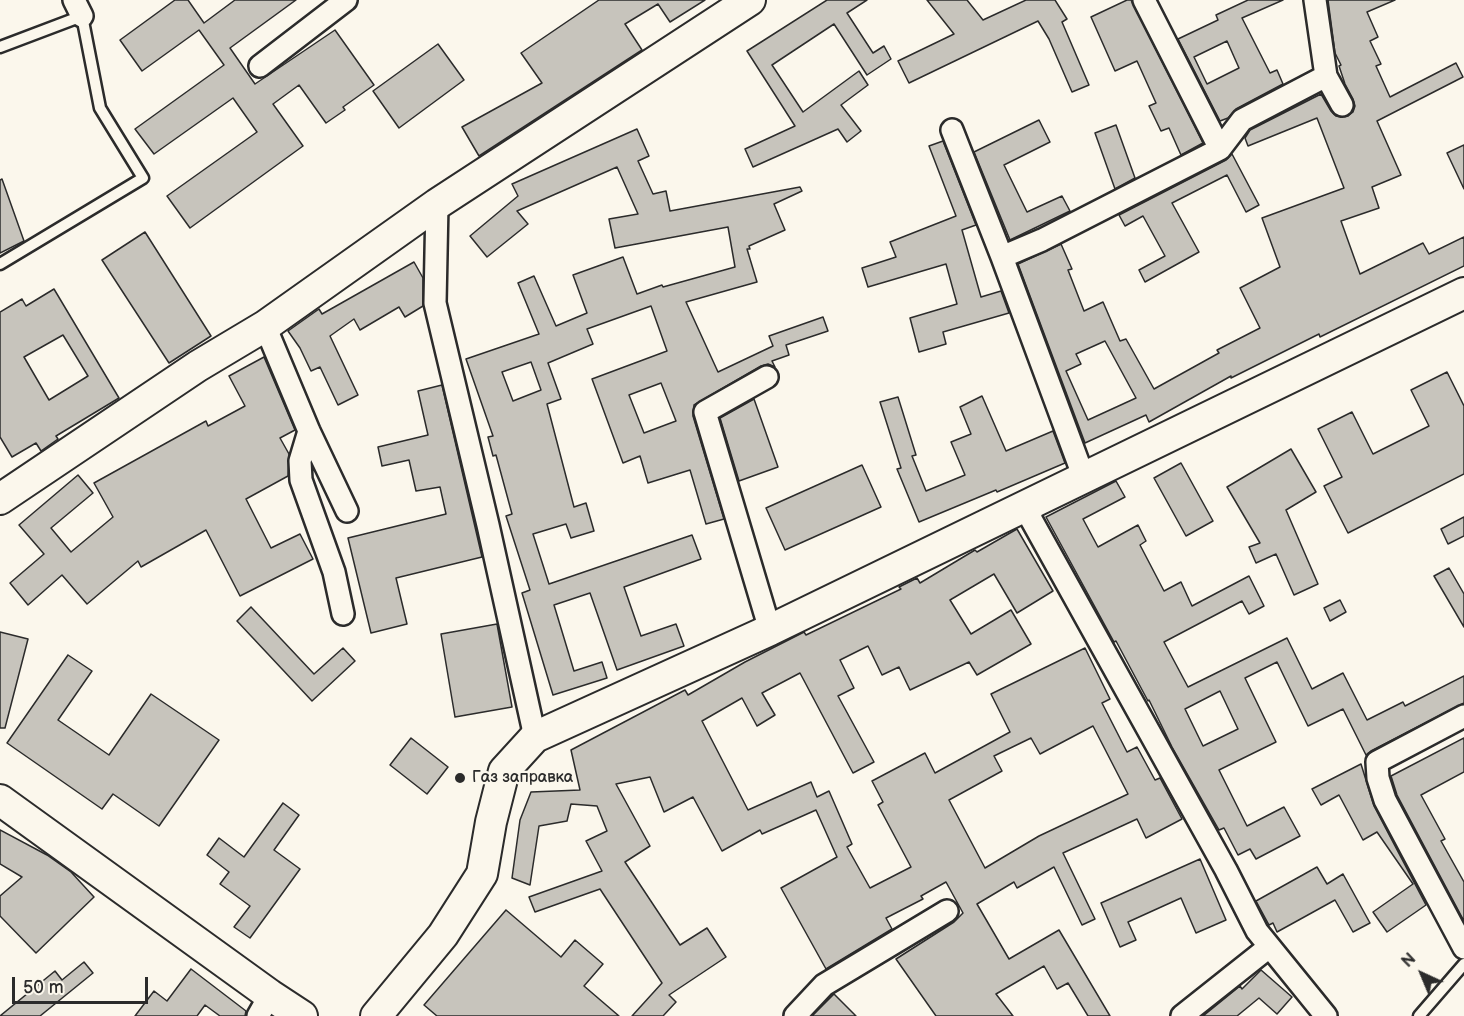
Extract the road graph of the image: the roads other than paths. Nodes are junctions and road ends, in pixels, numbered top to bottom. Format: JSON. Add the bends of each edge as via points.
{"nodes":[{"id":1,"x":346,"y":0,"type":"edge"},
{"id":2,"x":750,"y":0,"type":"edge"},
{"id":3,"x":1144,"y":0,"type":"edge"},
{"id":4,"x":1315,"y":0,"type":"edge"},
{"id":5,"x":78,"y":8,"type":"edge"},
{"id":6,"x":0,"y":47,"type":"edge"},
{"id":7,"x":260,"y":66,"type":"dead end"},
{"id":8,"x":1326,"y":76,"type":"junction"},
{"id":9,"x":1342,"y":105,"type":"dead end"},
{"id":10,"x":952,"y":130,"type":"dead end"},
{"id":11,"x":1220,"y":149,"type":"junction"},
{"id":12,"x":438,"y":204,"type":"junction"},
{"id":13,"x":1002,"y":257,"type":"junction"},
{"id":14,"x":0,"y":264,"type":"edge"},
{"id":15,"x":1464,"y":293,"type":"edge"},
{"id":16,"x":265,"y":326,"type":"junction"},
{"id":17,"x":767,"y":377,"type":"dead end"},
{"id":18,"x":309,"y":431,"type":"junction"},
{"id":19,"x":1084,"y":478,"type":"junction"},
{"id":20,"x":0,"y":499,"type":"edge"},
{"id":21,"x":1030,"y":504,"type":"junction"},
{"id":22,"x":347,"y":511,"type":"dead end"},
{"id":23,"x":344,"y":614,"type":"dead end"},
{"id":24,"x":770,"y":630,"type":"junction"},
{"id":25,"x":1464,"y":716,"type":"edge"},
{"id":26,"x":535,"y":737,"type":"junction"},
{"id":27,"x":0,"y":800,"type":"edge"},
{"id":28,"x":947,"y":911,"type":"dead end"},
{"id":29,"x":1269,"y":947,"type":"junction"},
{"id":30,"x":1464,"y":948,"type":"edge"},
{"id":31,"x":1464,"y":964,"type":"edge"},
{"id":32,"x":264,"y":1006,"type":"edge"},
{"id":33,"x":302,"y":1016,"type":"edge"},
{"id":34,"x":376,"y":1016,"type":"edge"},
{"id":35,"x":795,"y":1016,"type":"edge"},
{"id":36,"x":1182,"y":1016,"type":"edge"},
{"id":37,"x":1326,"y":1016,"type":"edge"},
{"id":38,"x":1419,"y":1016,"type":"edge"}],
"edges":[{"from":1,"to":7,"type":"street"},
{"from":2,"to":12,"type":"main road"},
{"from":3,"to":11,"type":"street"},
{"from":4,"to":8,"type":"street"},
{"from":5,"to":6,"type":"lane"},
{"from":5,"to":14,"type":"lane","via":[[100,108],[143,178]]},
{"from":8,"to":9,"type":"street"},
{"from":8,"to":11,"type":"street","via":[[1242,120]]},
{"from":10,"to":13,"type":"street"},
{"from":11,"to":13,"type":"street"},
{"from":12,"to":16,"type":"main road"},
{"from":12,"to":26,"type":"street","via":[[435,303]]},
{"from":13,"to":19,"type":"street"},
{"from":15,"to":19,"type":"main road"},
{"from":16,"to":18,"type":"street"},
{"from":16,"to":20,"type":"main road","via":[[198,366]]},
{"from":17,"to":24,"type":"street","via":[[705,412]]},
{"from":18,"to":22,"type":"street"},
{"from":18,"to":23,"type":"street","via":[[300,461],[301,480],[334,573]]},
{"from":19,"to":21,"type":"main road"},
{"from":21,"to":24,"type":"main road"},
{"from":21,"to":29,"type":"street","via":[[1031,519]]},
{"from":24,"to":26,"type":"main road"},
{"from":25,"to":30,"type":"street","via":[[1377,762],[1385,800]]},
{"from":26,"to":34,"type":"main road","via":[[504,771],[482,874],[443,935]]},
{"from":27,"to":32,"type":"main road"},
{"from":28,"to":35,"type":"street","via":[[824,985]]},
{"from":29,"to":36,"type":"street"},
{"from":29,"to":37,"type":"street"},
{"from":31,"to":38,"type":"lane"},
{"from":32,"to":33,"type":"main road"}]}
